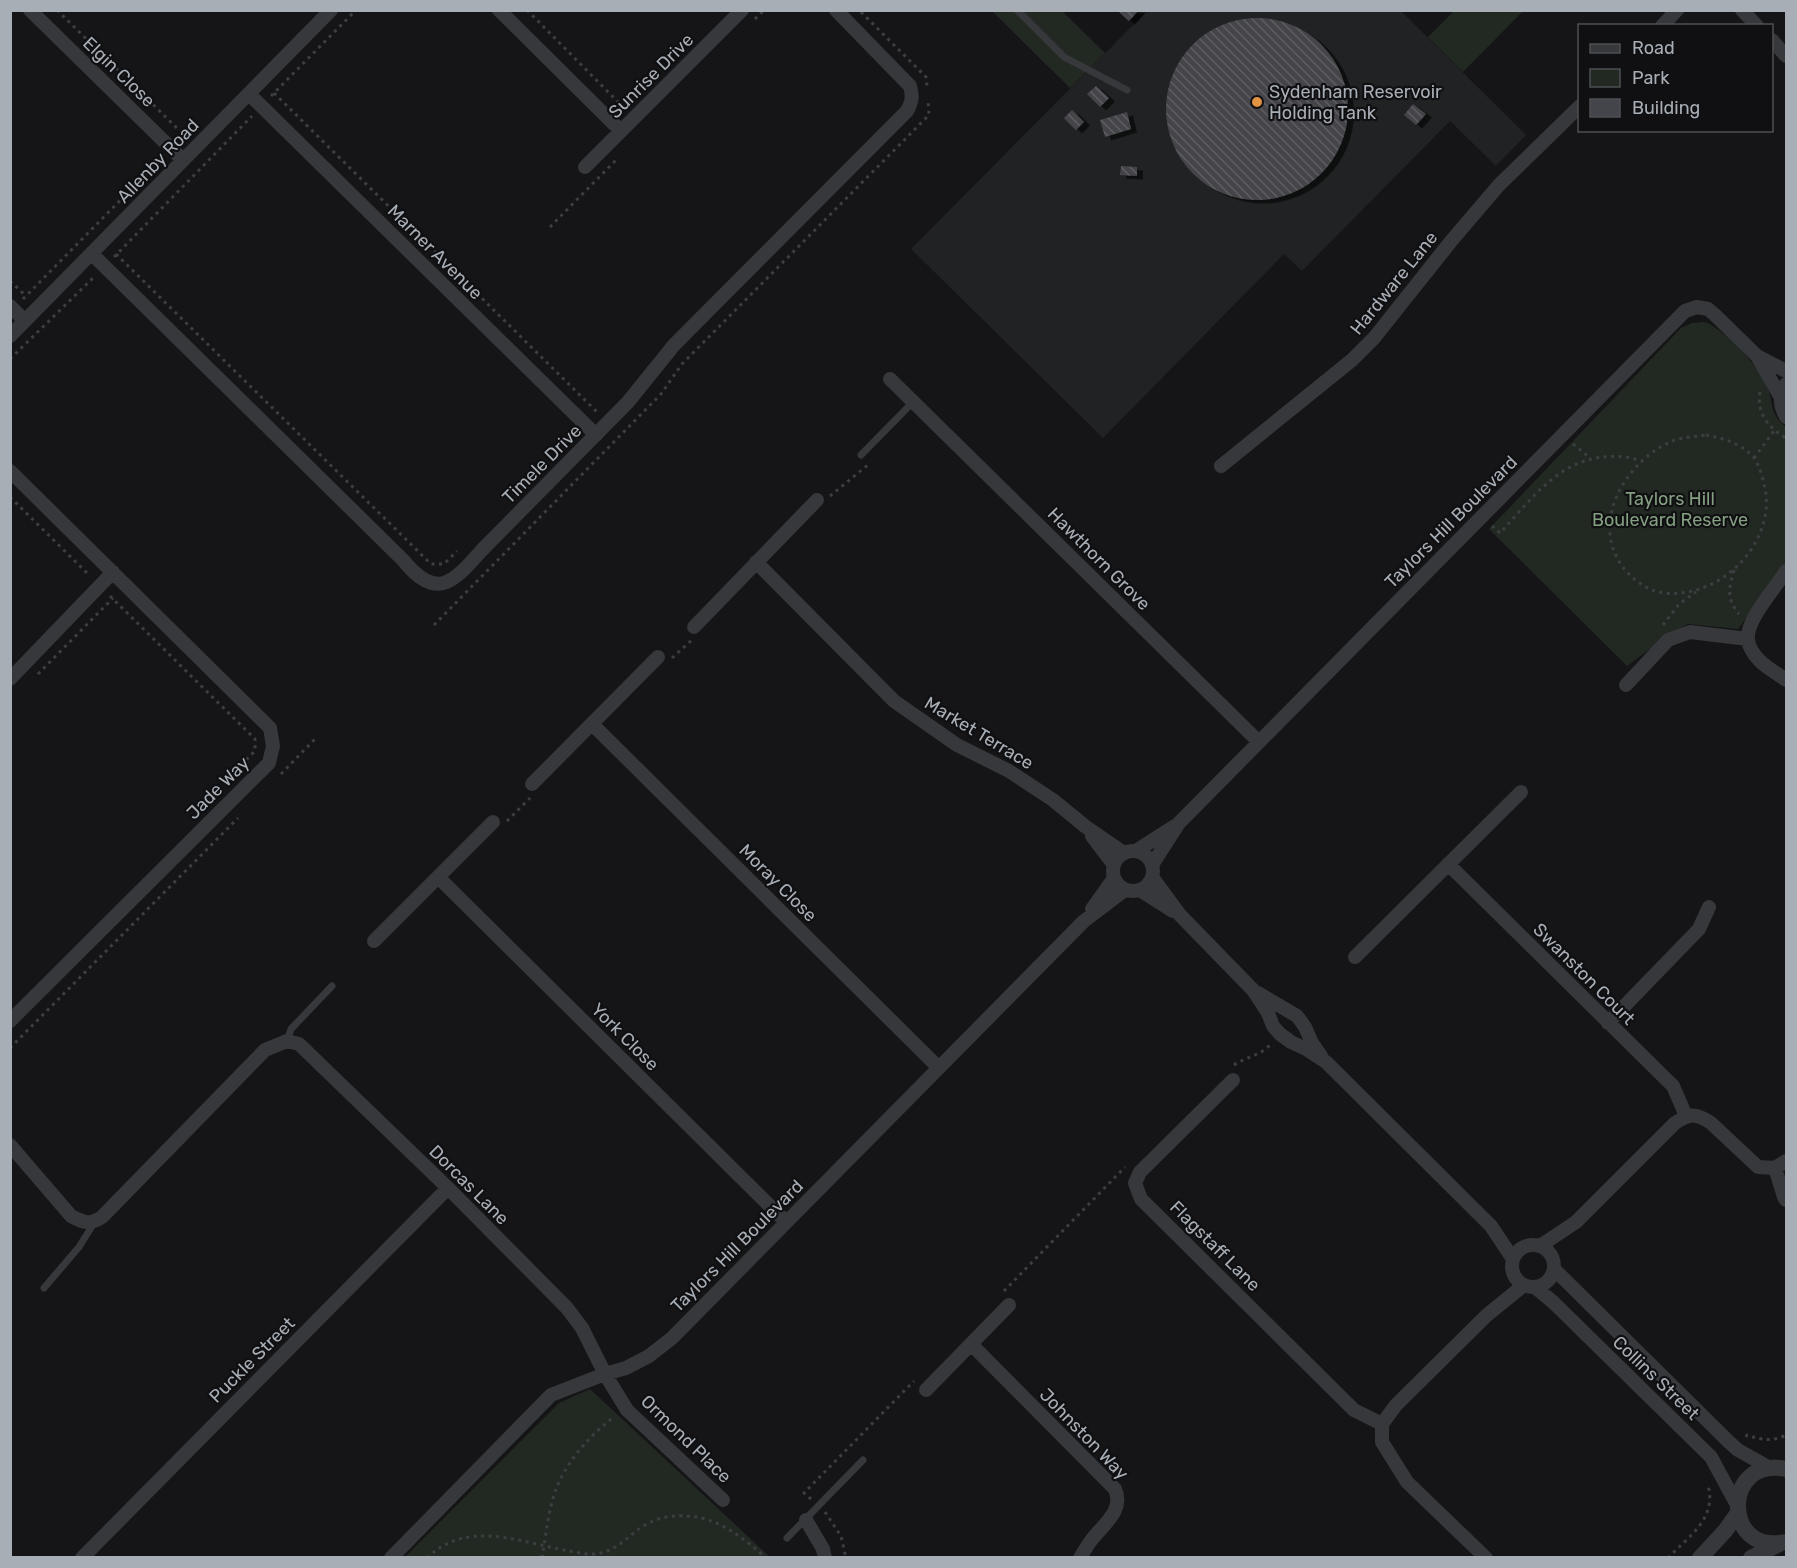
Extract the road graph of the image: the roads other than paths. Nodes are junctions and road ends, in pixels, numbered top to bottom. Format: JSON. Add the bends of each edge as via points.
{"nodes":[{"id":1,"x":30,"y":10,"type":"edge"},
{"id":2,"x":331,"y":10,"type":"edge"},
{"id":3,"x":500,"y":10,"type":"edge"},
{"id":4,"x":742,"y":10,"type":"edge"},
{"id":5,"x":836,"y":10,"type":"edge"},
{"id":6,"x":1017,"y":10,"type":"edge"},
{"id":7,"x":1677,"y":10,"type":"edge"},
{"id":8,"x":1742,"y":10,"type":"edge"},
{"id":9,"x":1664,"y":24,"type":"edge"},
{"id":10,"x":1755,"y":24,"type":"edge"},
{"id":11,"x":1773,"y":41,"type":"edge"},
{"id":12,"x":1786,"y":56,"type":"edge"},
{"id":13,"x":1127,"y":90,"type":"dead end"},
{"id":14,"x":249,"y":94,"type":"junction"},
{"id":15,"x":1578,"y":108,"type":"edge"},
{"id":16,"x":621,"y":131,"type":"junction"},
{"id":17,"x":183,"y":160,"type":"junction"},
{"id":18,"x":585,"y":167,"type":"dead end"},
{"id":19,"x":92,"y":254,"type":"junction"},
{"id":20,"x":10,"y":306,"type":"edge"},
{"id":21,"x":25,"y":321,"type":"junction"},
{"id":22,"x":10,"y":336,"type":"edge"},
{"id":23,"x":1757,"y":356,"type":"junction"},
{"id":24,"x":1786,"y":371,"type":"edge"},
{"id":25,"x":890,"y":379,"type":"dead end"},
{"id":26,"x":1784,"y":390,"type":"edge"},
{"id":27,"x":914,"y":401,"type":"junction"},
{"id":28,"x":1786,"y":417,"type":"edge"},
{"id":29,"x":596,"y":435,"type":"junction"},
{"id":30,"x":861,"y":455,"type":"dead end"},
{"id":31,"x":1221,"y":466,"type":"dead end"},
{"id":32,"x":10,"y":471,"type":"edge"},
{"id":33,"x":817,"y":500,"type":"road end"},
{"id":34,"x":756,"y":562,"type":"junction"},
{"id":35,"x":113,"y":572,"type":"junction"},
{"id":36,"x":1786,"y":572,"type":"edge"},
{"id":37,"x":694,"y":627,"type":"dead end"},
{"id":38,"x":1748,"y":633,"type":"junction"},
{"id":39,"x":658,"y":657,"type":"dead end"},
{"id":40,"x":10,"y":679,"type":"edge"},
{"id":41,"x":1786,"y":680,"type":"edge"},
{"id":42,"x":1626,"y":685,"type":"dead end"},
{"id":43,"x":592,"y":724,"type":"junction"},
{"id":44,"x":1259,"y":742,"type":"junction"},
{"id":45,"x":534,"y":788,"type":"road end"},
{"id":46,"x":1521,"y":792,"type":"dead end"},
{"id":47,"x":493,"y":822,"type":"road end"},
{"id":48,"x":1179,"y":823,"type":"junction"},
{"id":49,"x":1086,"y":827,"type":"junction"},
{"id":50,"x":1130,"y":852,"type":"junction"},
{"id":51,"x":1448,"y":864,"type":"junction"},
{"id":52,"x":1152,"y":871,"type":"junction"},
{"id":53,"x":1114,"y":872,"type":"junction"},
{"id":54,"x":438,"y":877,"type":"junction"},
{"id":55,"x":1125,"y":890,"type":"junction"},
{"id":56,"x":1140,"y":890,"type":"junction"},
{"id":57,"x":1710,"y":907,"type":"dead end"},
{"id":58,"x":1180,"y":915,"type":"junction"},
{"id":59,"x":1084,"y":921,"type":"junction"},
{"id":60,"x":374,"y":941,"type":"dead end"},
{"id":61,"x":1354,"y":957,"type":"dead end"},
{"id":62,"x":332,"y":986,"type":"dead end"},
{"id":63,"x":1253,"y":990,"type":"junction"},
{"id":64,"x":10,"y":1021,"type":"edge"},
{"id":65,"x":1608,"y":1023,"type":"junction"},
{"id":66,"x":287,"y":1041,"type":"junction"},
{"id":67,"x":1326,"y":1062,"type":"junction"},
{"id":68,"x":939,"y":1068,"type":"junction"},
{"id":69,"x":1233,"y":1080,"type":"dead end"},
{"id":70,"x":1686,"y":1116,"type":"junction"},
{"id":71,"x":10,"y":1145,"type":"edge"},
{"id":72,"x":1781,"y":1165,"type":"edge"},
{"id":73,"x":448,"y":1188,"type":"junction"},
{"id":74,"x":1786,"y":1200,"type":"edge"},
{"id":75,"x":786,"y":1222,"type":"junction"},
{"id":76,"x":1576,"y":1222,"type":"junction"},
{"id":77,"x":94,"y":1223,"type":"junction"},
{"id":78,"x":1491,"y":1226,"type":"junction"},
{"id":79,"x":1533,"y":1246,"type":"junction"},
{"id":80,"x":1513,"y":1259,"type":"junction"},
{"id":81,"x":1553,"y":1263,"type":"junction"},
{"id":82,"x":1514,"y":1274,"type":"junction"},
{"id":83,"x":1530,"y":1286,"type":"junction"},
{"id":84,"x":44,"y":1288,"type":"dead end"},
{"id":85,"x":1004,"y":1300,"type":"road end"},
{"id":86,"x":1487,"y":1315,"type":"junction"},
{"id":87,"x":971,"y":1344,"type":"junction"},
{"id":88,"x":605,"y":1374,"type":"junction"},
{"id":89,"x":926,"y":1390,"type":"dead end"},
{"id":90,"x":1382,"y":1424,"type":"junction"},
{"id":91,"x":863,"y":1460,"type":"dead end"},
{"id":92,"x":1780,"y":1467,"type":"edge"},
{"id":93,"x":723,"y":1500,"type":"dead end"},
{"id":94,"x":1738,"y":1509,"type":"junction"},
{"id":95,"x":806,"y":1520,"type":"junction"},
{"id":96,"x":787,"y":1538,"type":"dead end"},
{"id":97,"x":1784,"y":1542,"type":"edge"},
{"id":98,"x":82,"y":1557,"type":"edge"},
{"id":99,"x":390,"y":1557,"type":"edge"},
{"id":100,"x":825,"y":1557,"type":"edge"},
{"id":101,"x":1080,"y":1557,"type":"edge"},
{"id":102,"x":1486,"y":1557,"type":"edge"},
{"id":103,"x":1700,"y":1557,"type":"edge"},
{"id":104,"x":1750,"y":1557,"type":"edge"}],
"edges":[{"from":1,"to":17,"type":"street","name":"Elgin Close"},
{"from":2,"to":14,"type":"street","name":"Allenby Road"},
{"from":3,"to":16,"type":"street"},
{"from":4,"to":16,"type":"street","name":"Sunrise Drive"},
{"from":5,"to":29,"type":"street","name":"Timele Drive","via":[[910,86],[912,103],[674,345]]},
{"from":6,"to":13,"type":"lane","via":[[1064,57]]},
{"from":7,"to":9,"type":"street"},
{"from":8,"to":10,"type":"street"},
{"from":11,"to":12,"type":"street"},
{"from":14,"to":17,"type":"street","name":"Allenby Road"},
{"from":14,"to":29,"type":"street","name":"Marner Avenue"},
{"from":15,"to":31,"type":"street","name":"Hardware Lane","via":[[1499,185],[1374,338]]},
{"from":16,"to":18,"type":"street","name":"Sunrise Drive"},
{"from":17,"to":19,"type":"street","name":"Allenby Road"},
{"from":19,"to":21,"type":"street","name":"Allenby Road"},
{"from":19,"to":29,"type":"street","name":"Timele Drive","via":[[422,580],[442,583],[462,573]]},
{"from":20,"to":21,"type":"street"},
{"from":21,"to":22,"type":"street","name":"Allenby Road"},
{"from":23,"to":24,"type":"street","name":"Taylors Hill Boulevard"},
{"from":23,"to":26,"type":"street","name":"Taylors Hill Boulevard"},
{"from":23,"to":44,"type":"street","name":"Taylors Hill Boulevard","via":[[1707,309],[1685,311]]},
{"from":25,"to":27,"type":"street","name":"Hawthorn Grove"},
{"from":26,"to":28,"type":"street","name":"Taylors Hill Boulevard","via":[[1782,410]]},
{"from":27,"to":30,"type":"lane"},
{"from":27,"to":44,"type":"street","name":"Hawthorn Grove"},
{"from":32,"to":35,"type":"street","name":"Jade Way"},
{"from":33,"to":34,"type":"street"},
{"from":34,"to":37,"type":"street"},
{"from":34,"to":49,"type":"street","name":"Market Terrace","via":[[894,701],[957,745],[1053,800]]},
{"from":35,"to":40,"type":"street"},
{"from":35,"to":64,"type":"street","name":"Jade Way","via":[[270,728],[273,746],[269,763]]},
{"from":36,"to":38,"type":"street"},
{"from":38,"to":41,"type":"street","via":[[1752,651],[1760,662]]},
{"from":38,"to":42,"type":"street","via":[[1690,632],[1668,640]]},
{"from":39,"to":43,"type":"street"},
{"from":43,"to":45,"type":"street"},
{"from":43,"to":68,"type":"street","name":"Moray Close"},
{"from":44,"to":48,"type":"street","name":"Taylors Hill Boulevard"},
{"from":46,"to":51,"type":"street"},
{"from":47,"to":54,"type":"street"},
{"from":48,"to":50,"type":"street","name":"Taylors Hill Boulevard"},
{"from":48,"to":52,"type":"street","name":"Taylors Hill Boulevard"},
{"from":49,"to":50,"type":"street","name":"Market Terrace"},
{"from":49,"to":53,"type":"street","name":"Market Terrace"},
{"from":50,"to":52,"type":"street","via":[[1146,856]]},
{"from":50,"to":53,"type":"street","via":[[1116,860]]},
{"from":51,"to":61,"type":"street"},
{"from":51,"to":65,"type":"street","name":"Swanston Court"},
{"from":52,"to":56,"type":"street"},
{"from":52,"to":58,"type":"street"},
{"from":53,"to":55,"type":"street","via":[[1116,883]]},
{"from":53,"to":59,"type":"street","name":"Taylors Hill Boulevard"},
{"from":54,"to":60,"type":"street"},
{"from":54,"to":75,"type":"street","name":"York Close"},
{"from":55,"to":56,"type":"street"},
{"from":55,"to":59,"type":"street","name":"Taylors Hill Boulevard"},
{"from":56,"to":58,"type":"street"},
{"from":57,"to":65,"type":"street","via":[[1699,929]]},
{"from":58,"to":63,"type":"street"},
{"from":59,"to":68,"type":"street","name":"Taylors Hill Boulevard"},
{"from":62,"to":66,"type":"lane","via":[[291,1029]]},
{"from":63,"to":67,"type":"street","via":[[1297,1016]]},
{"from":63,"to":67,"type":"street","via":[[1280,1034]]},
{"from":65,"to":70,"type":"street","name":"Swanston Court","via":[[1673,1086]]},
{"from":66,"to":73,"type":"street","name":"Dorcas Lane","via":[[298,1044]]},
{"from":66,"to":77,"type":"street","via":[[265,1050]]},
{"from":67,"to":78,"type":"street"},
{"from":68,"to":75,"type":"street","name":"Taylors Hill Boulevard"},
{"from":69,"to":90,"type":"street","name":"Flagstaff Lane","via":[[1140,1172],[1135,1183],[1142,1199],[1354,1410]]},
{"from":70,"to":72,"type":"street","via":[[1703,1117],[1758,1167]]},
{"from":70,"to":76,"type":"street"},
{"from":71,"to":77,"type":"street","via":[[71,1216]]},
{"from":72,"to":74,"type":"street"},
{"from":73,"to":88,"type":"street","name":"Dorcas Lane","via":[[567,1308],[582,1328]]},
{"from":73,"to":98,"type":"street","name":"Puckle Street"},
{"from":75,"to":88,"type":"street","name":"Taylors Hill Boulevard","via":[[672,1338],[650,1356]]},
{"from":76,"to":79,"type":"street"},
{"from":76,"to":81,"type":"street"},
{"from":77,"to":84,"type":"lane"},
{"from":78,"to":79,"type":"street"},
{"from":78,"to":80,"type":"street"},
{"from":79,"to":80,"type":"street"},
{"from":79,"to":81,"type":"street","via":[[1545,1248]]},
{"from":80,"to":82,"type":"street"},
{"from":81,"to":83,"type":"street","via":[[1548,1281]]},
{"from":81,"to":92,"type":"street","name":"Collins Street","via":[[1729,1443]]},
{"from":82,"to":83,"type":"street"},
{"from":82,"to":86,"type":"street"},
{"from":83,"to":86,"type":"street"},
{"from":83,"to":94,"type":"street","name":"Collins Street","via":[[1553,1302],[1711,1457]]},
{"from":85,"to":87,"type":"street"},
{"from":86,"to":90,"type":"street"},
{"from":87,"to":89,"type":"street"},
{"from":87,"to":101,"type":"street","name":"Johnston Way","via":[[1115,1489],[1116,1509]]},
{"from":88,"to":93,"type":"street","name":"Ormond Place","via":[[626,1408]]},
{"from":88,"to":99,"type":"street","name":"Taylors Hill Boulevard","via":[[551,1395]]},
{"from":90,"to":102,"type":"street","via":[[1382,1442],[1407,1482]]},
{"from":91,"to":95,"type":"lane"},
{"from":92,"to":94,"type":"street","via":[[1757,1472],[1747,1481],[1740,1492]]},
{"from":94,"to":97,"type":"street","via":[[1749,1533],[1772,1544]]},
{"from":94,"to":103,"type":"street","via":[[1725,1531]]},
{"from":95,"to":96,"type":"lane"},
{"from":95,"to":100,"type":"street"},
{"from":97,"to":104,"type":"street"}]}
